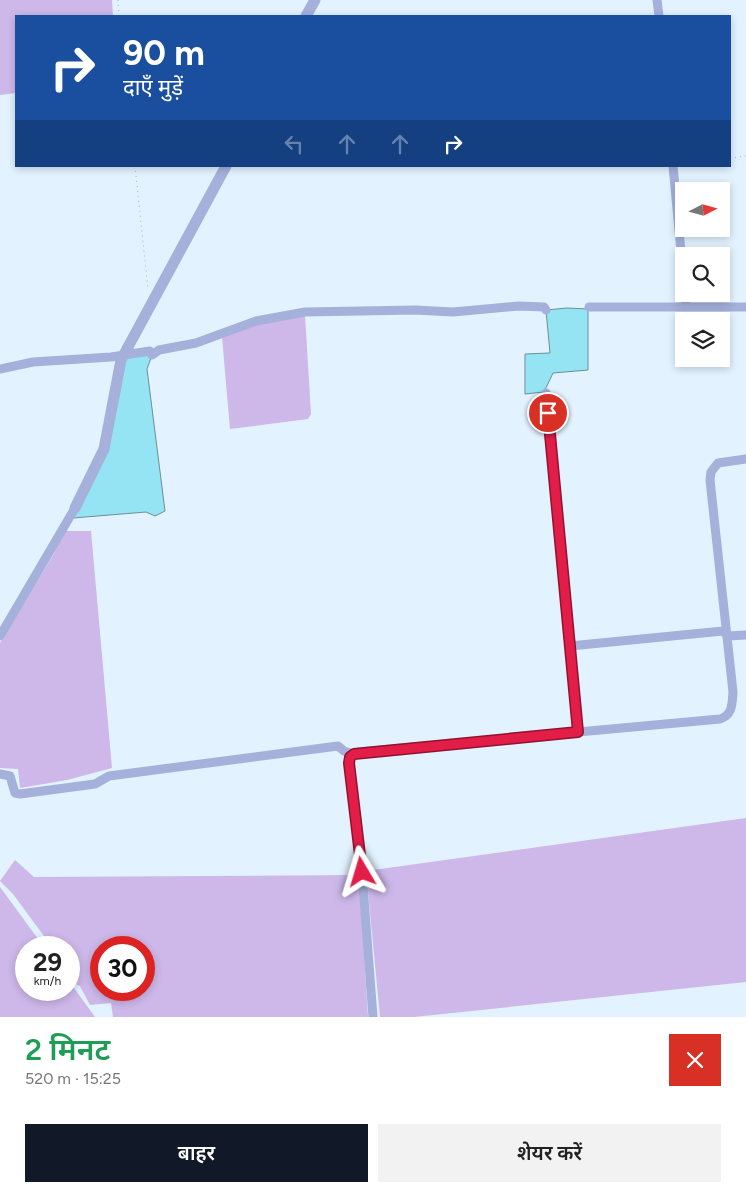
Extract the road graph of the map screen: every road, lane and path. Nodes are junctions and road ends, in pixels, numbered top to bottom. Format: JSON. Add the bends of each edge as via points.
{"nodes":[{"id":1,"x":118,"y":0,"type":"edge"},
{"id":2,"x":315,"y":0,"type":"edge"},
{"id":3,"x":657,"y":0,"type":"edge"},
{"id":4,"x":119,"y":15,"type":"edge"},
{"id":5,"x":307,"y":15,"type":"edge"},
{"id":6,"x":658,"y":15,"type":"edge"},
{"id":7,"x":746,"y":156,"type":"edge"},
{"id":8,"x":731,"y":158,"type":"edge"},
{"id":9,"x":135,"y":167,"type":"edge"},
{"id":10,"x":225,"y":167,"type":"edge"},
{"id":11,"x":673,"y":167,"type":"edge"},
{"id":12,"x":681,"y":247,"type":"edge"},
{"id":13,"x":153,"y":301,"type":"junction"},
{"id":14,"x":686,"y":302,"type":"edge"},
{"id":15,"x":589,"y":307,"type":"dead end"},
{"id":16,"x":686,"y":307,"type":"junction"},
{"id":17,"x":746,"y":307,"type":"edge"},
{"id":18,"x":546,"y":310,"type":"dead end"},
{"id":19,"x":0,"y":369,"type":"edge"},
{"id":20,"x":546,"y":393,"type":"dead end"},
{"id":21,"x":746,"y":459,"type":"edge"},
{"id":22,"x":75,"y":508,"type":"joint"},
{"id":23,"x":746,"y":635,"type":"edge"},
{"id":24,"x":0,"y":636,"type":"edge"},
{"id":25,"x":728,"y":636,"type":"junction"},
{"id":26,"x":570,"y":646,"type":"junction"},
{"id":27,"x":578,"y":732,"type":"junction"},
{"id":28,"x":354,"y":754,"type":"junction"},
{"id":29,"x":0,"y":774,"type":"edge"},
{"id":30,"x":373,"y":1017,"type":"edge"}],
"edges":[{"from":1,"to":4,"type":"path"},
{"from":2,"to":5,"type":"street"},
{"from":3,"to":6,"type":"street"},
{"from":7,"to":8,"type":"path"},
{"from":9,"to":13,"type":"path","via":[[148,290]]},
{"from":10,"to":13,"type":"street"},
{"from":11,"to":12,"type":"street"},
{"from":13,"to":22,"type":"street","bridge":true,"via":[[121,360],[104,449]]},
{"from":14,"to":16,"type":"street"},
{"from":15,"to":16,"type":"street"},
{"from":16,"to":17,"type":"street"},
{"from":18,"to":19,"type":"street","via":[[544,307],[519,306],[453,312],[305,312],[256,321],[196,343],[158,350],[152,355],[150,351],[33,362]]},
{"from":20,"to":26,"type":"street"},
{"from":21,"to":25,"type":"street","via":[[718,463],[711,472],[710,480]]},
{"from":22,"to":24,"type":"street"},
{"from":23,"to":25,"type":"street"},
{"from":25,"to":26,"type":"street","via":[[724,631]]},
{"from":25,"to":27,"type":"street","via":[[733,692],[726,718]]},
{"from":26,"to":27,"type":"street"},
{"from":27,"to":28,"type":"street"},
{"from":28,"to":29,"type":"street","via":[[338,746],[328,747],[109,776],[95,784],[20,794],[15,793],[10,776]]},
{"from":28,"to":30,"type":"street","via":[[349,763],[362,872]]}]}
